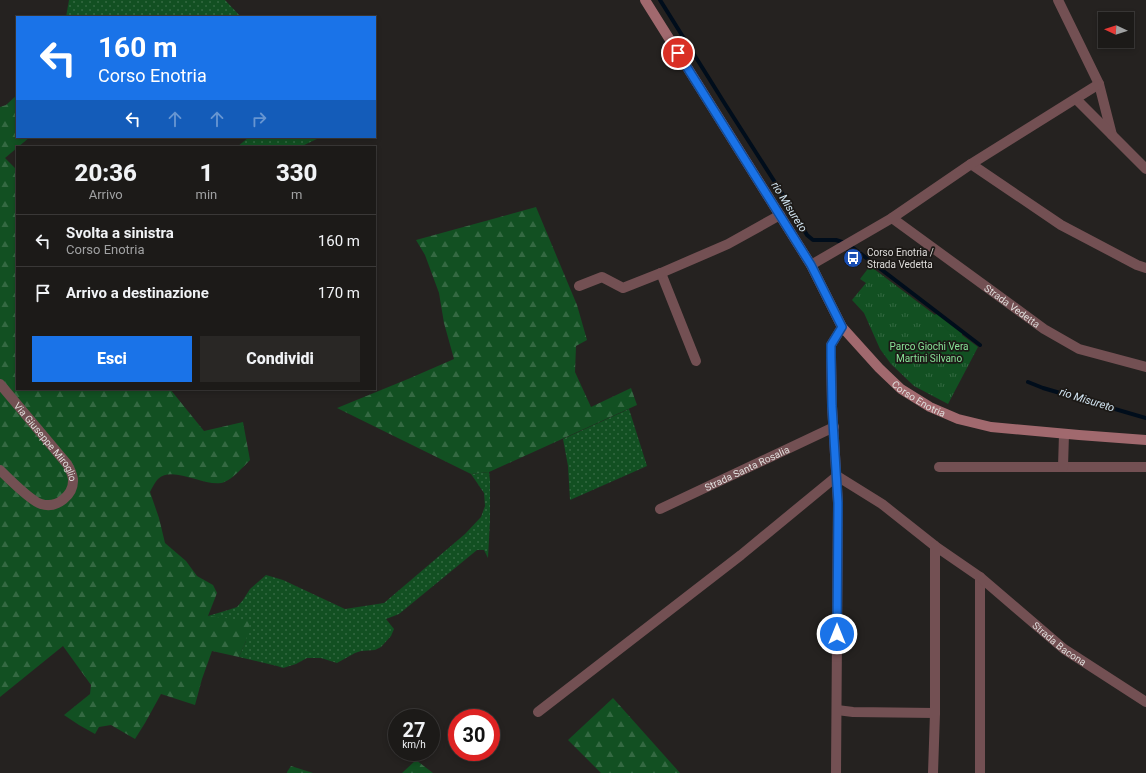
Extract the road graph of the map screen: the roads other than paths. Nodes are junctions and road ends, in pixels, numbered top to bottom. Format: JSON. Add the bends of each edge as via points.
{"nodes":[{"id":1,"x":645,"y":0,"type":"edge"},
{"id":2,"x":1058,"y":0,"type":"edge"},
{"id":3,"x":1099,"y":84,"type":"junction"},
{"id":4,"x":1076,"y":99,"type":"junction"},
{"id":5,"x":1112,"y":136,"type":"junction"},
{"id":6,"x":971,"y":164,"type":"junction"},
{"id":7,"x":1146,"y":169,"type":"edge"},
{"id":8,"x":780,"y":215,"type":"junction"},
{"id":9,"x":892,"y":218,"type":"junction"},
{"id":10,"x":811,"y":265,"type":"junction"},
{"id":11,"x":1146,"y":268,"type":"edge"},
{"id":12,"x":661,"y":273,"type":"junction"},
{"id":13,"x":579,"y":286,"type":"dead end"},
{"id":14,"x":842,"y":327,"type":"junction"},
{"id":15,"x":696,"y":361,"type":"dead end"},
{"id":16,"x":1146,"y":367,"type":"edge"},
{"id":17,"x":0,"y":384,"type":"edge"},
{"id":18,"x":834,"y":426,"type":"junction"},
{"id":19,"x":1064,"y":434,"type":"junction"},
{"id":20,"x":1146,"y":440,"type":"edge"},
{"id":21,"x":939,"y":467,"type":"dead end"},
{"id":22,"x":1063,"y":467,"type":"junction"},
{"id":23,"x":1146,"y":467,"type":"edge"},
{"id":24,"x":0,"y":470,"type":"edge"},
{"id":25,"x":837,"y":476,"type":"junction"},
{"id":26,"x":660,"y":509,"type":"dead end"},
{"id":27,"x":935,"y":546,"type":"junction"},
{"id":28,"x":980,"y":577,"type":"junction"},
{"id":29,"x":1146,"y":702,"type":"edge"},
{"id":30,"x":837,"y":710,"type":"junction"},
{"id":31,"x":538,"y":712,"type":"dead end"},
{"id":32,"x":935,"y":713,"type":"junction"},
{"id":33,"x":836,"y":773,"type":"edge"},
{"id":34,"x":933,"y":773,"type":"edge"},
{"id":35,"x":980,"y":773,"type":"edge"}],
"edges":[{"from":1,"to":8,"type":"main road","name":"Corso Enotria"},
{"from":2,"to":3,"type":"street"},
{"from":3,"to":4,"type":"street"},
{"from":3,"to":5,"type":"street"},
{"from":4,"to":5,"type":"street"},
{"from":4,"to":6,"type":"street"},
{"from":5,"to":7,"type":"street"},
{"from":6,"to":9,"type":"street"},
{"from":6,"to":11,"type":"street","via":[[1061,225]]},
{"from":8,"to":10,"type":"main road","name":"Corso Enotria"},
{"from":8,"to":12,"type":"street","via":[[728,244]]},
{"from":9,"to":10,"type":"street"},
{"from":9,"to":16,"type":"street","name":"Strada Vedetta","via":[[1044,329],[1079,349]]},
{"from":10,"to":14,"type":"main road","name":"Corso Enotria"},
{"from":12,"to":13,"type":"street","via":[[623,288],[602,277]]},
{"from":12,"to":15,"type":"street"},
{"from":14,"to":18,"type":"street","via":[[831,345]]},
{"from":14,"to":19,"type":"main road","name":"Corso Enotria","via":[[901,390],[930,407],[958,419],[991,427]]},
{"from":17,"to":24,"type":"street","name":"Via Giuseppe Miroglio","via":[[67,464],[73,479],[72,486],[64,500],[57,504],[42,504],[34,501]]},
{"from":18,"to":25,"type":"street"},
{"from":18,"to":26,"type":"street","name":"Strada Santa Rosalia"},
{"from":19,"to":20,"type":"main road","name":"Corso Enotria"},
{"from":19,"to":22,"type":"street"},
{"from":21,"to":22,"type":"street"},
{"from":22,"to":23,"type":"street"},
{"from":25,"to":27,"type":"street","name":"Strada Bacona","via":[[882,504]]},
{"from":25,"to":30,"type":"street"},
{"from":25,"to":31,"type":"street","via":[[741,555]]},
{"from":27,"to":28,"type":"street","name":"Strada Bacona"},
{"from":27,"to":32,"type":"street"},
{"from":28,"to":29,"type":"street","name":"Strada Bacona","via":[[1064,649]]},
{"from":28,"to":35,"type":"street"},
{"from":30,"to":32,"type":"street"},
{"from":30,"to":33,"type":"street"},
{"from":32,"to":34,"type":"street"}]}
